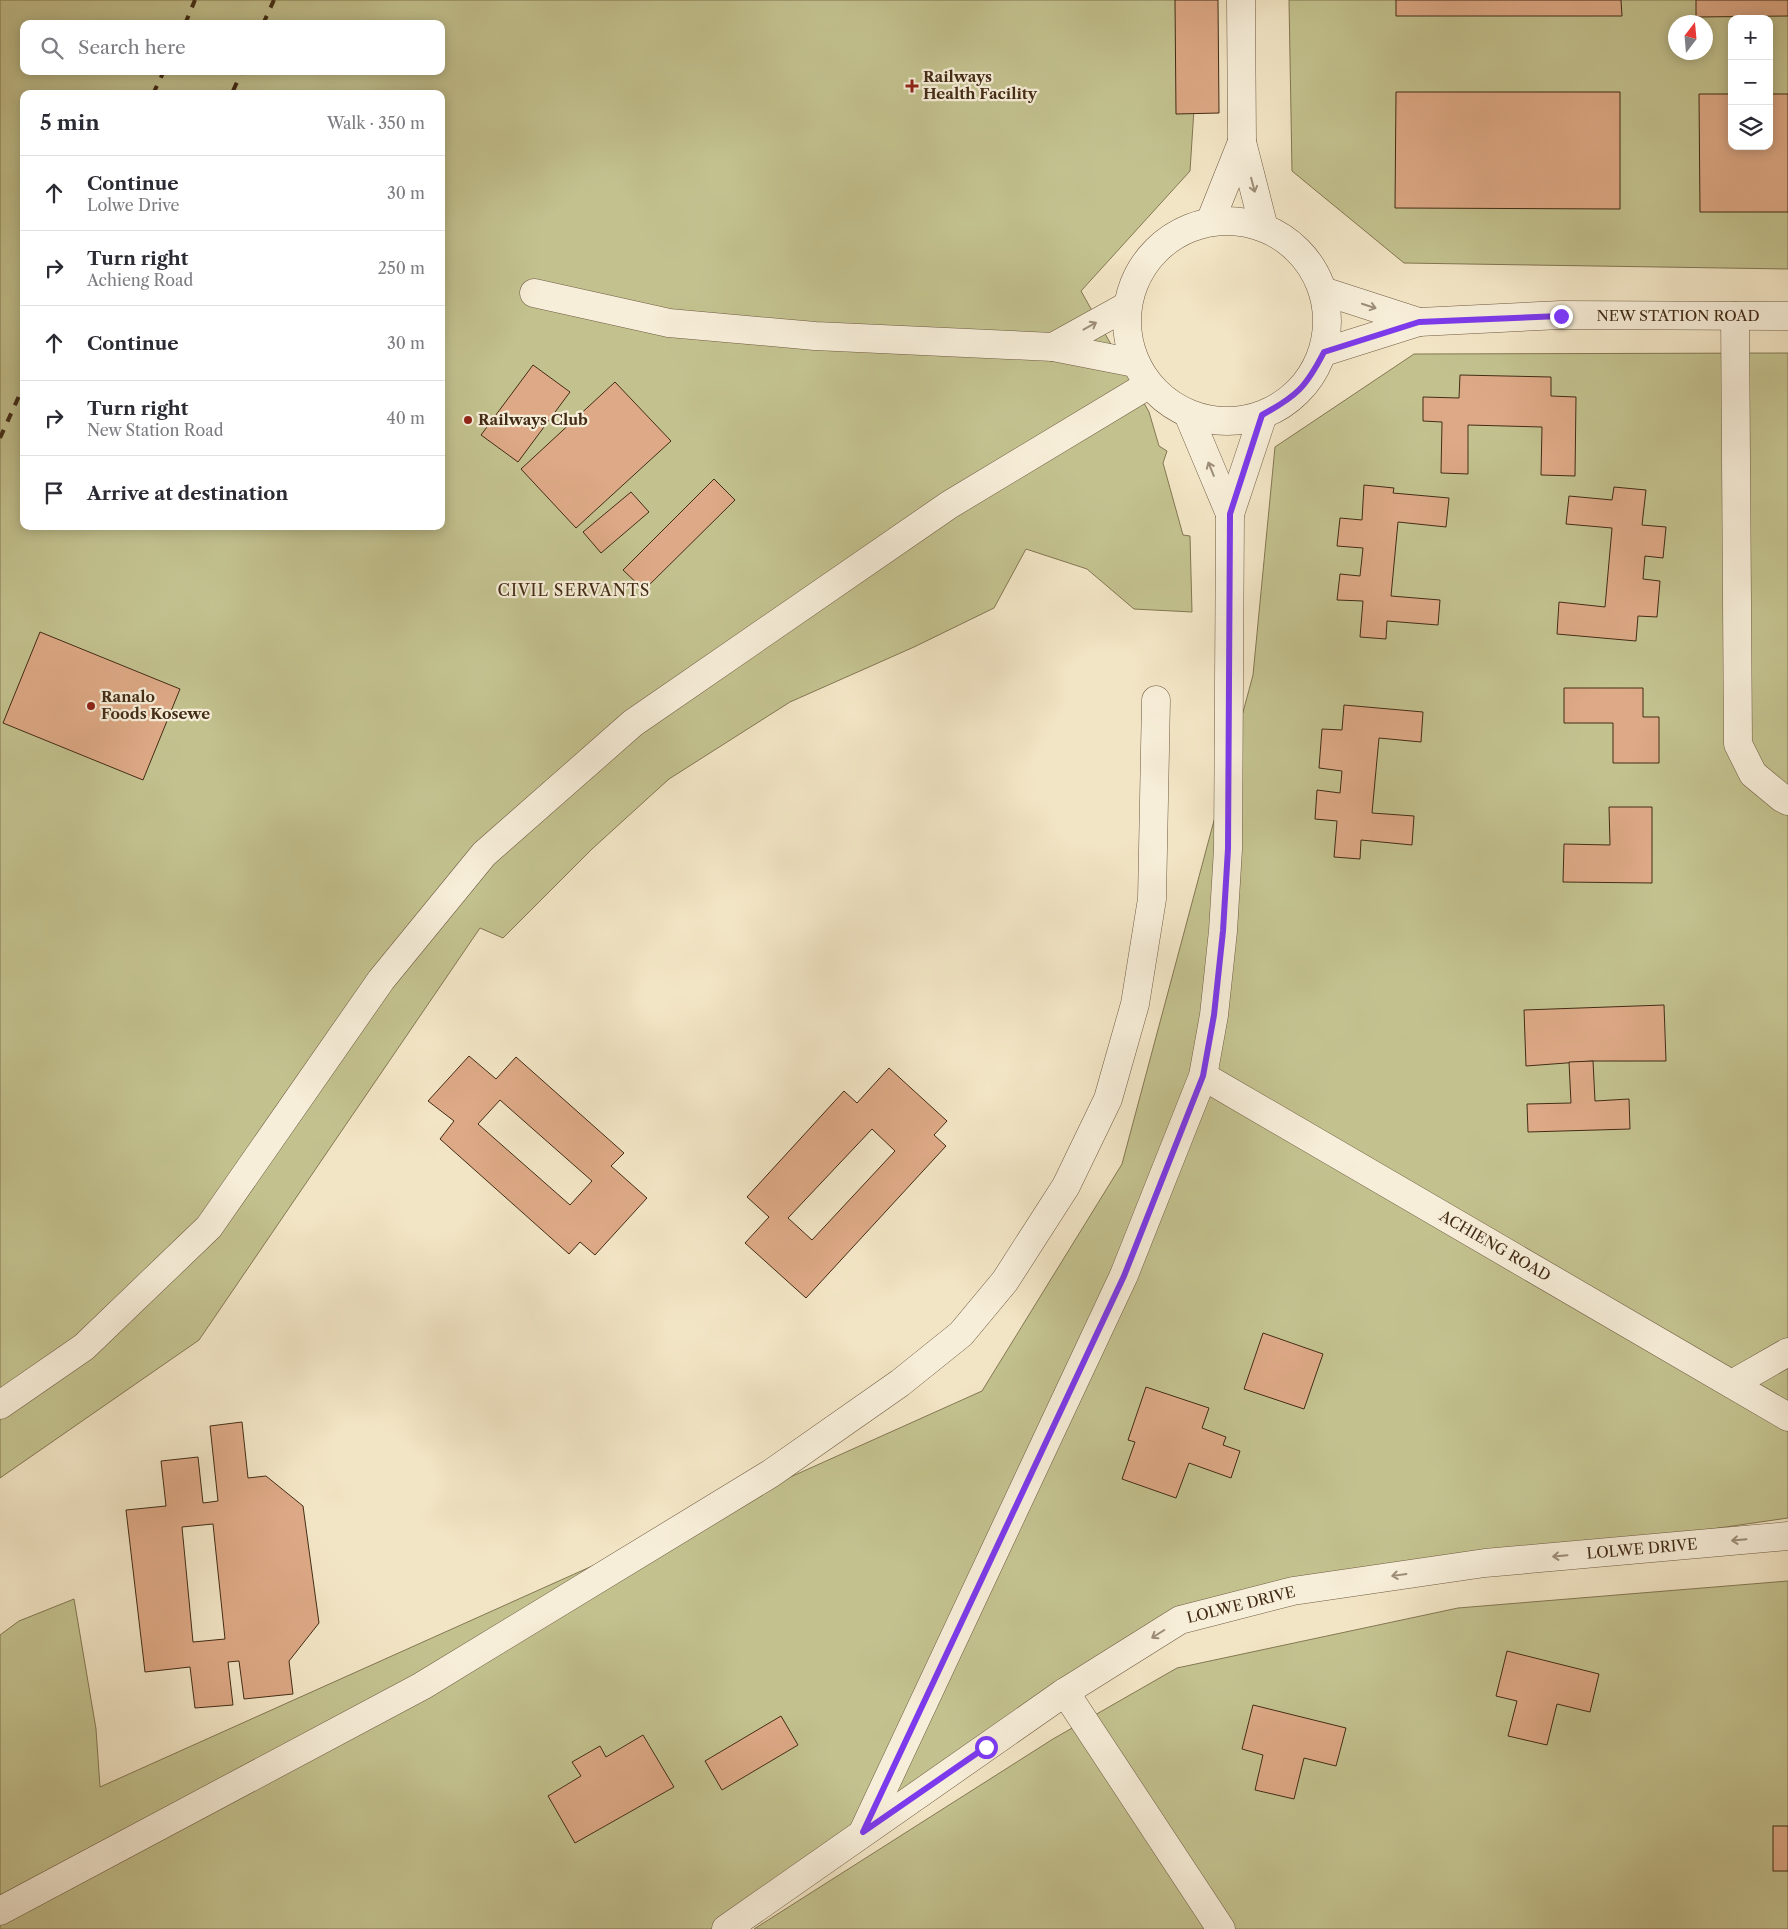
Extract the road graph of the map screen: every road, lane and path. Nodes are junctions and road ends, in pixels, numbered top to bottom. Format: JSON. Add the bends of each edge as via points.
{"nodes":[{"id":1,"x":1241,"y":0,"type":"edge"},
{"id":2,"x":1242,"y":142,"type":"junction"},
{"id":3,"x":1210,"y":222,"type":"junction"},
{"id":4,"x":1264,"y":228,"type":"junction"},
{"id":5,"x":1323,"y":291,"type":"junction"},
{"id":6,"x":534,"y":293,"type":"dead end"},
{"id":7,"x":1127,"y":306,"type":"junction"},
{"id":8,"x":1735,"y":316,"type":"junction"},
{"id":9,"x":1788,"y":316,"type":"edge"},
{"id":10,"x":1419,"y":322,"type":"junction"},
{"id":11,"x":1053,"y":347,"type":"junction"},
{"id":12,"x":1324,"y":352,"type":"junction"},
{"id":13,"x":1141,"y":374,"type":"junction"},
{"id":14,"x":1188,"y":414,"type":"junction"},
{"id":15,"x":1262,"y":415,"type":"junction"},
{"id":16,"x":1230,"y":514,"type":"junction"},
{"id":17,"x":1156,"y":700,"type":"dead end"},
{"id":18,"x":1788,"y":801,"type":"edge"},
{"id":19,"x":1203,"y":1076,"type":"junction"},
{"id":20,"x":1788,"y":1352,"type":"edge"},
{"id":21,"x":1732,"y":1384,"type":"junction"},
{"id":22,"x":0,"y":1405,"type":"edge"},
{"id":23,"x":1788,"y":1417,"type":"edge"},
{"id":24,"x":1788,"y":1536,"type":"edge"},
{"id":25,"x":1065,"y":1692,"type":"junction"},
{"id":26,"x":863,"y":1832,"type":"junction"},
{"id":27,"x":0,"y":1911,"type":"edge"},
{"id":28,"x":726,"y":1929,"type":"edge"},
{"id":29,"x":1221,"y":1929,"type":"edge"}],
"edges":[{"from":1,"to":2,"type":"street"},
{"from":2,"to":3,"type":"street"},
{"from":2,"to":4,"type":"street","one_way":true},
{"from":3,"to":4,"type":"street","via":[[1238,222]]},
{"from":3,"to":7,"type":"street","via":[[1180,232],[1155,250],[1137,276]]},
{"from":4,"to":5,"type":"street","via":[[1301,253],[1314,270]]},
{"from":5,"to":10,"type":"street","name":"NEW STATION ROAD","one_way":true},
{"from":5,"to":12,"type":"street","via":[[1328,311]]},
{"from":6,"to":11,"type":"street","via":[[669,322],[814,336]]},
{"from":11,"to":7,"type":"street","one_way":true},
{"from":7,"to":13,"type":"street","via":[[1128,345]]},
{"from":8,"to":9,"type":"street","name":"NEW STATION ROAD"},
{"from":8,"to":10,"type":"street","name":"NEW STATION ROAD","via":[[1561,316]]},
{"from":8,"to":18,"type":"street","via":[[1738,744],[1753,774]]},
{"from":10,"to":12,"type":"street","name":"NEW STATION ROAD"},
{"from":11,"to":13,"type":"street"},
{"from":12,"to":15,"type":"street","via":[[1310,379],[1289,401]]},
{"from":13,"to":14,"type":"street","via":[[1166,402]]},
{"from":13,"to":22,"type":"street","via":[[634,723],[484,854],[381,980],[209,1227],[84,1347]]},
{"from":14,"to":15,"type":"street","via":[[1212,421],[1238,421]]},
{"from":16,"to":14,"type":"street","one_way":true},
{"from":15,"to":16,"type":"street"},
{"from":16,"to":19,"type":"street","via":[[1228,849],[1214,1015]]},
{"from":17,"to":27,"type":"street","via":[[1152,899],[1135,1004],[1108,1099],[1066,1186],[1004,1281],[961,1334],[900,1383],[770,1474],[422,1686]]},
{"from":19,"to":21,"type":"street","name":"ACHIENG ROAD"},
{"from":19,"to":26,"type":"street","via":[[1124,1276]]},
{"from":20,"to":21,"type":"street"},
{"from":21,"to":23,"type":"street","name":"ACHIENG ROAD"},
{"from":24,"to":25,"type":"street","name":"LOLWE DRIVE","one_way":true,"via":[[1485,1563],[1293,1591],[1180,1620]]},
{"from":25,"to":26,"type":"street","name":"LOLWE DRIVE"},
{"from":25,"to":29,"type":"street"},
{"from":26,"to":28,"type":"street","name":"LOLWE DRIVE"}]}
